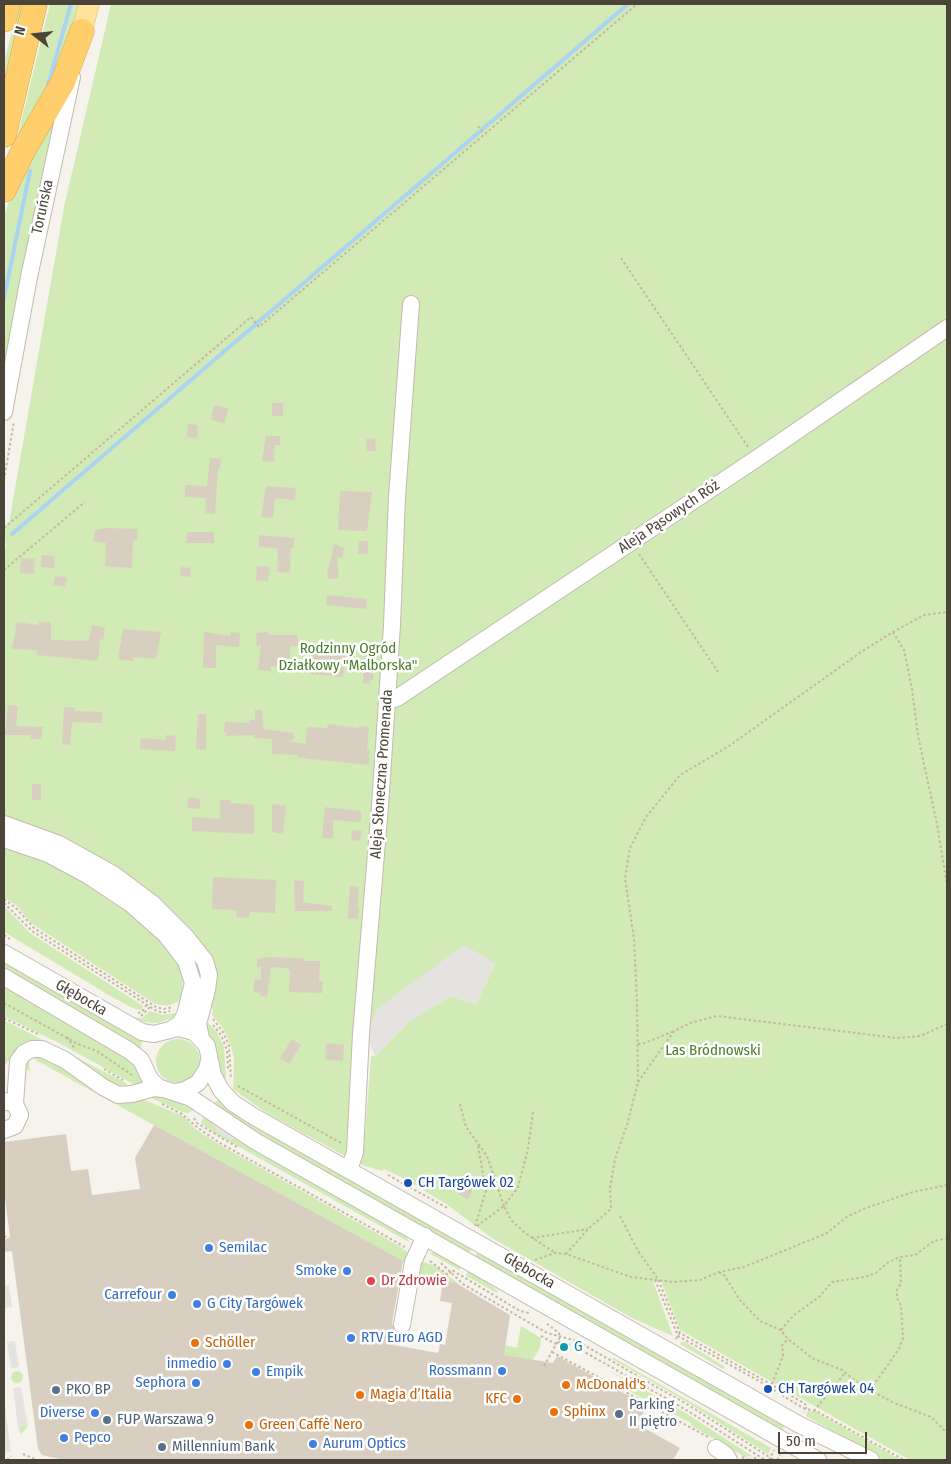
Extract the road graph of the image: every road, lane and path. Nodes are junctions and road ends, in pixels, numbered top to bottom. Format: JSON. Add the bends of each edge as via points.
{"nodes":[{"id":1,"x":8,"y":4,"type":"edge"},
{"id":2,"x":35,"y":4,"type":"edge"},
{"id":3,"x":89,"y":4,"type":"edge"},
{"id":4,"x":637,"y":4,"type":"edge"},
{"id":5,"x":4,"y":20,"type":"edge"},
{"id":6,"x":82,"y":31,"type":"junction"},
{"id":7,"x":478,"y":126,"type":"dead end"},
{"id":8,"x":484,"y":134,"type":"junction"},
{"id":9,"x":4,"y":135,"type":"edge"},
{"id":10,"x":4,"y":190,"type":"edge"},
{"id":11,"x":621,"y":258,"type":"dead end"},
{"id":12,"x":411,"y":304,"type":"dead end"},
{"id":13,"x":947,"y":328,"type":"edge"},
{"id":14,"x":4,"y":412,"type":"edge"},
{"id":15,"x":756,"y":459,"type":"junction"},
{"id":16,"x":85,"y":502,"type":"dead end"},
{"id":17,"x":4,"y":528,"type":"edge"},
{"id":18,"x":631,"y":542,"type":"junction"},
{"id":19,"x":4,"y":570,"type":"edge"},
{"id":20,"x":947,"y":612,"type":"edge"},
{"id":21,"x":893,"y":632,"type":"junction"},
{"id":22,"x":718,"y":672,"type":"dead end"},
{"id":23,"x":387,"y":701,"type":"junction"},
{"id":24,"x":4,"y":824,"type":"edge"},
{"id":25,"x":4,"y":839,"type":"edge"},
{"id":26,"x":947,"y":885,"type":"edge"},
{"id":27,"x":4,"y":900,"type":"edge"},
{"id":28,"x":4,"y":953,"type":"edge"},
{"id":29,"x":4,"y":977,"type":"edge"},
{"id":30,"x":4,"y":1003,"type":"edge"},
{"id":31,"x":191,"y":1011,"type":"junction"},
{"id":32,"x":947,"y":1024,"type":"edge"},
{"id":33,"x":167,"y":1031,"type":"junction"},
{"id":34,"x":674,"y":1031,"type":"junction"},
{"id":35,"x":67,"y":1037,"type":"junction"},
{"id":36,"x":201,"y":1038,"type":"junction"},
{"id":37,"x":638,"y":1044,"type":"junction"},
{"id":38,"x":79,"y":1055,"type":"dead end"},
{"id":39,"x":209,"y":1059,"type":"junction"},
{"id":40,"x":141,"y":1074,"type":"junction"},
{"id":41,"x":227,"y":1080,"type":"dead end"},
{"id":42,"x":638,"y":1082,"type":"junction"},
{"id":43,"x":246,"y":1090,"type":"dead end"},
{"id":44,"x":164,"y":1094,"type":"junction"},
{"id":45,"x":9,"y":1102,"type":"edge"},
{"id":46,"x":460,"y":1104,"type":"dead end"},
{"id":47,"x":533,"y":1112,"type":"dead end"},
{"id":48,"x":4,"y":1130,"type":"edge"},
{"id":49,"x":477,"y":1144,"type":"junction"},
{"id":50,"x":355,"y":1146,"type":"junction"},
{"id":51,"x":349,"y":1170,"type":"junction"},
{"id":52,"x":947,"y":1185,"type":"edge"},
{"id":53,"x":504,"y":1206,"type":"junction"},
{"id":54,"x":620,"y":1216,"type":"dead end"},
{"id":55,"x":588,"y":1229,"type":"junction"},
{"id":56,"x":4,"y":1236,"type":"edge"},
{"id":57,"x":9,"y":1236,"type":"dead end"},
{"id":58,"x":424,"y":1236,"type":"junction"},
{"id":59,"x":531,"y":1238,"type":"junction"},
{"id":60,"x":947,"y":1238,"type":"edge"},
{"id":61,"x":409,"y":1249,"type":"dead end"},
{"id":62,"x":555,"y":1253,"type":"junction"},
{"id":63,"x":427,"y":1254,"type":"dead end"},
{"id":64,"x":566,"y":1254,"type":"junction"},
{"id":65,"x":900,"y":1257,"type":"junction"},
{"id":66,"x":429,"y":1260,"type":"dead end"},
{"id":67,"x":530,"y":1261,"type":"dead end"},
{"id":68,"x":450,"y":1272,"type":"junction"},
{"id":69,"x":719,"y":1272,"type":"junction"},
{"id":70,"x":654,"y":1278,"type":"junction"},
{"id":71,"x":658,"y":1279,"type":"junction"},
{"id":72,"x":520,"y":1311,"type":"junction"},
{"id":73,"x":517,"y":1315,"type":"junction"},
{"id":74,"x":533,"y":1315,"type":"dead end"},
{"id":75,"x":543,"y":1320,"type":"dead end"},
{"id":76,"x":402,"y":1325,"type":"dead end"},
{"id":77,"x":781,"y":1330,"type":"junction"},
{"id":78,"x":541,"y":1336,"type":"dead end"},
{"id":79,"x":560,"y":1337,"type":"junction"},
{"id":80,"x":788,"y":1339,"type":"junction"},
{"id":81,"x":557,"y":1343,"type":"junction"},
{"id":82,"x":552,"y":1352,"type":"junction"},
{"id":83,"x":544,"y":1366,"type":"dead end"},
{"id":84,"x":845,"y":1372,"type":"junction"},
{"id":85,"x":770,"y":1386,"type":"junction"},
{"id":86,"x":870,"y":1390,"type":"junction"},
{"id":87,"x":806,"y":1410,"type":"junction"},
{"id":88,"x":814,"y":1411,"type":"junction"},
{"id":89,"x":803,"y":1414,"type":"dead end"},
{"id":90,"x":947,"y":1433,"type":"edge"},
{"id":91,"x":823,"y":1436,"type":"junction"},
{"id":92,"x":774,"y":1450,"type":"dead end"},
{"id":93,"x":714,"y":1452,"type":"edge"},
{"id":94,"x":23,"y":1454,"type":"dead end"},
{"id":95,"x":781,"y":1454,"type":"dead end"},
{"id":96,"x":11,"y":1456,"type":"dead end"},
{"id":97,"x":759,"y":1456,"type":"junction"},
{"id":98,"x":734,"y":1457,"type":"edge"},
{"id":99,"x":812,"y":1458,"type":"edge"},
{"id":100,"x":768,"y":1459,"type":"edge"},
{"id":101,"x":8,"y":1460,"type":"edge"},
{"id":102,"x":37,"y":1460,"type":"edge"},
{"id":103,"x":748,"y":1460,"type":"edge"},
{"id":104,"x":776,"y":1460,"type":"edge"},
{"id":105,"x":871,"y":1460,"type":"edge"},
{"id":106,"x":904,"y":1460,"type":"edge"}],
"edges":[{"from":1,"to":5,"type":"highway"},
{"from":2,"to":9,"type":"highway"},
{"from":3,"to":6,"type":"main road","name":"Toruńska"},
{"from":4,"to":8,"type":"path"},
{"from":6,"to":10,"type":"highway","via":[[63,82]]},
{"from":6,"to":14,"type":"street","name":"Toruńska"},
{"from":7,"to":8,"type":"path"},
{"from":8,"to":17,"type":"path","via":[[259,327],[251,317]]},
{"from":11,"to":15,"type":"path"},
{"from":12,"to":23,"type":"street","name":"Aleja Słoneczna Promenada","via":[[396,506]]},
{"from":13,"to":15,"type":"street","name":"Aleja Pąsowych Róż"},
{"from":15,"to":18,"type":"street","name":"Aleja Pąsowych Róż"},
{"from":16,"to":19,"type":"path"},
{"from":18,"to":22,"type":"path"},
{"from":18,"to":23,"type":"street","name":"Aleja Pąsowych Róż","via":[[397,698]]},
{"from":20,"to":21,"type":"path","via":[[924,615]]},
{"from":21,"to":26,"type":"path","via":[[904,650]]},
{"from":21,"to":37,"type":"path","via":[[735,742],[680,775],[646,817],[630,848],[625,878],[634,939]]},
{"from":23,"to":50,"type":"street","name":"Aleja Słoneczna Promenada"},
{"from":24,"to":31,"type":"street","via":[[43,837],[94,862],[134,889],[171,921],[200,954],[207,968],[208,990]]},
{"from":25,"to":31,"type":"street","via":[[75,867],[144,914],[176,947],[190,969],[193,983]]},
{"from":27,"to":31,"type":"path","via":[[34,928],[156,1007]]},
{"from":27,"to":31,"type":"path","via":[[32,931],[152,1009],[163,1013]]},
{"from":28,"to":33,"type":"street","name":"Głębocka","via":[[131,1026],[150,1034]]},
{"from":29,"to":40,"type":"street","name":"Głębocka","via":[[124,1047],[138,1057]]},
{"from":30,"to":35,"type":"path"},
{"from":31,"to":33,"type":"street","via":[[180,1024]]},
{"from":31,"to":36,"type":"street"},
{"from":31,"to":41,"type":"path","via":[[213,1024],[222,1038],[228,1057]]},
{"from":32,"to":34,"type":"path","via":[[920,1036],[897,1038],[717,1016]]},
{"from":33,"to":36,"type":"street","name":"Głębocka","via":[[189,1030]]},
{"from":33,"to":40,"type":"street","via":[[147,1050]]},
{"from":34,"to":37,"type":"path"},
{"from":34,"to":42,"type":"path"},
{"from":35,"to":38,"type":"path"},
{"from":35,"to":40,"type":"path"},
{"from":36,"to":39,"type":"street","name":"Głębocka","via":[[207,1046]]},
{"from":37,"to":42,"type":"path"},
{"from":39,"to":44,"type":"street","via":[[198,1082],[185,1090]]},
{"from":39,"to":51,"type":"street","name":"Głębocka","via":[[216,1083],[233,1103]]},
{"from":40,"to":44,"type":"street","name":"Głębocka"},
{"from":42,"to":55,"type":"path","via":[[615,1159],[610,1189],[612,1208]]},
{"from":43,"to":50,"type":"path","via":[[299,1122],[342,1144]]},
{"from":44,"to":45,"type":"street","via":[[154,1088],[118,1094],[65,1060],[37,1049],[24,1052],[18,1061],[17,1098]]},
{"from":44,"to":58,"type":"street","name":"Głębocka","via":[[190,1098],[255,1141]]},
{"from":44,"to":61,"type":"path","via":[[198,1128],[220,1143]]},
{"from":45,"to":48,"type":"street","via":[[19,1111],[20,1119],[12,1129]]},
{"from":46,"to":49,"type":"path","via":[[466,1127]]},
{"from":47,"to":53,"type":"path","via":[[518,1188]]},
{"from":49,"to":53,"type":"path","via":[[487,1156]]},
{"from":49,"to":53,"type":"path","via":[[486,1191],[474,1229]]},
{"from":50,"to":51,"type":"street","name":"Aleja Słoneczna Promenada"},
{"from":51,"to":91,"type":"street","name":"Głębocka"},
{"from":52,"to":69,"type":"path","via":[[913,1192],[863,1209],[845,1218],[827,1234],[744,1267]]},
{"from":53,"to":59,"type":"path","via":[[511,1220]]},
{"from":54,"to":71,"type":"path","via":[[638,1251]]},
{"from":55,"to":59,"type":"path"},
{"from":55,"to":64,"type":"path"},
{"from":56,"to":57,"type":"path"},
{"from":58,"to":76,"type":"street","via":[[413,1262]]},
{"from":58,"to":99,"type":"street","name":"Głębocka"},
{"from":59,"to":62,"type":"path"},
{"from":60,"to":65,"type":"path","via":[[934,1242],[915,1255]]},
{"from":62,"to":64,"type":"path"},
{"from":62,"to":67,"type":"path"},
{"from":63,"to":68,"type":"path"},
{"from":64,"to":70,"type":"path","via":[[631,1277]]},
{"from":65,"to":77,"type":"path","via":[[865,1277],[832,1282]]},
{"from":65,"to":86,"type":"path","via":[[901,1282],[897,1298],[901,1306],[903,1338]]},
{"from":66,"to":68,"type":"path","via":[[448,1275]]},
{"from":68,"to":72,"type":"path","via":[[452,1270]]},
{"from":68,"to":73,"type":"path","via":[[463,1284]]},
{"from":69,"to":71,"type":"path","via":[[686,1282]]},
{"from":69,"to":77,"type":"path","via":[[760,1321]]},
{"from":70,"to":71,"type":"path"},
{"from":70,"to":85,"type":"path","via":[[678,1336]]},
{"from":71,"to":85,"type":"path","via":[[680,1333]]},
{"from":72,"to":73,"type":"path"},
{"from":72,"to":74,"type":"path"},
{"from":73,"to":79,"type":"path"},
{"from":75,"to":79,"type":"path"},
{"from":77,"to":80,"type":"path"},
{"from":78,"to":81,"type":"path"},
{"from":79,"to":81,"type":"path"},
{"from":79,"to":100,"type":"path","via":[[574,1340],[690,1406]]},
{"from":80,"to":84,"type":"path","via":[[812,1358]]},
{"from":80,"to":85,"type":"path","via":[[782,1345],[783,1356]]},
{"from":81,"to":82,"type":"path"},
{"from":81,"to":97,"type":"path","via":[[574,1346]]},
{"from":82,"to":83,"type":"path"},
{"from":82,"to":93,"type":"path","via":[[597,1375]]},
{"from":84,"to":86,"type":"path"},
{"from":84,"to":88,"type":"path"},
{"from":85,"to":87,"type":"path"},
{"from":85,"to":87,"type":"path","via":[[804,1403]]},
{"from":86,"to":90,"type":"path","via":[[931,1418]]},
{"from":87,"to":88,"type":"path"},
{"from":87,"to":89,"type":"path"},
{"from":88,"to":106,"type":"path"},
{"from":91,"to":99,"type":"street","via":[[828,1445]]},
{"from":91,"to":105,"type":"street","name":"Głębocka"},
{"from":92,"to":100,"type":"path"},
{"from":93,"to":98,"type":"street"},
{"from":94,"to":102,"type":"path"},
{"from":95,"to":104,"type":"path"},
{"from":96,"to":101,"type":"path"},
{"from":97,"to":100,"type":"path"},
{"from":97,"to":103,"type":"path"},
{"from":98,"to":103,"type":"path"},
{"from":100,"to":104,"type":"path"}]}
